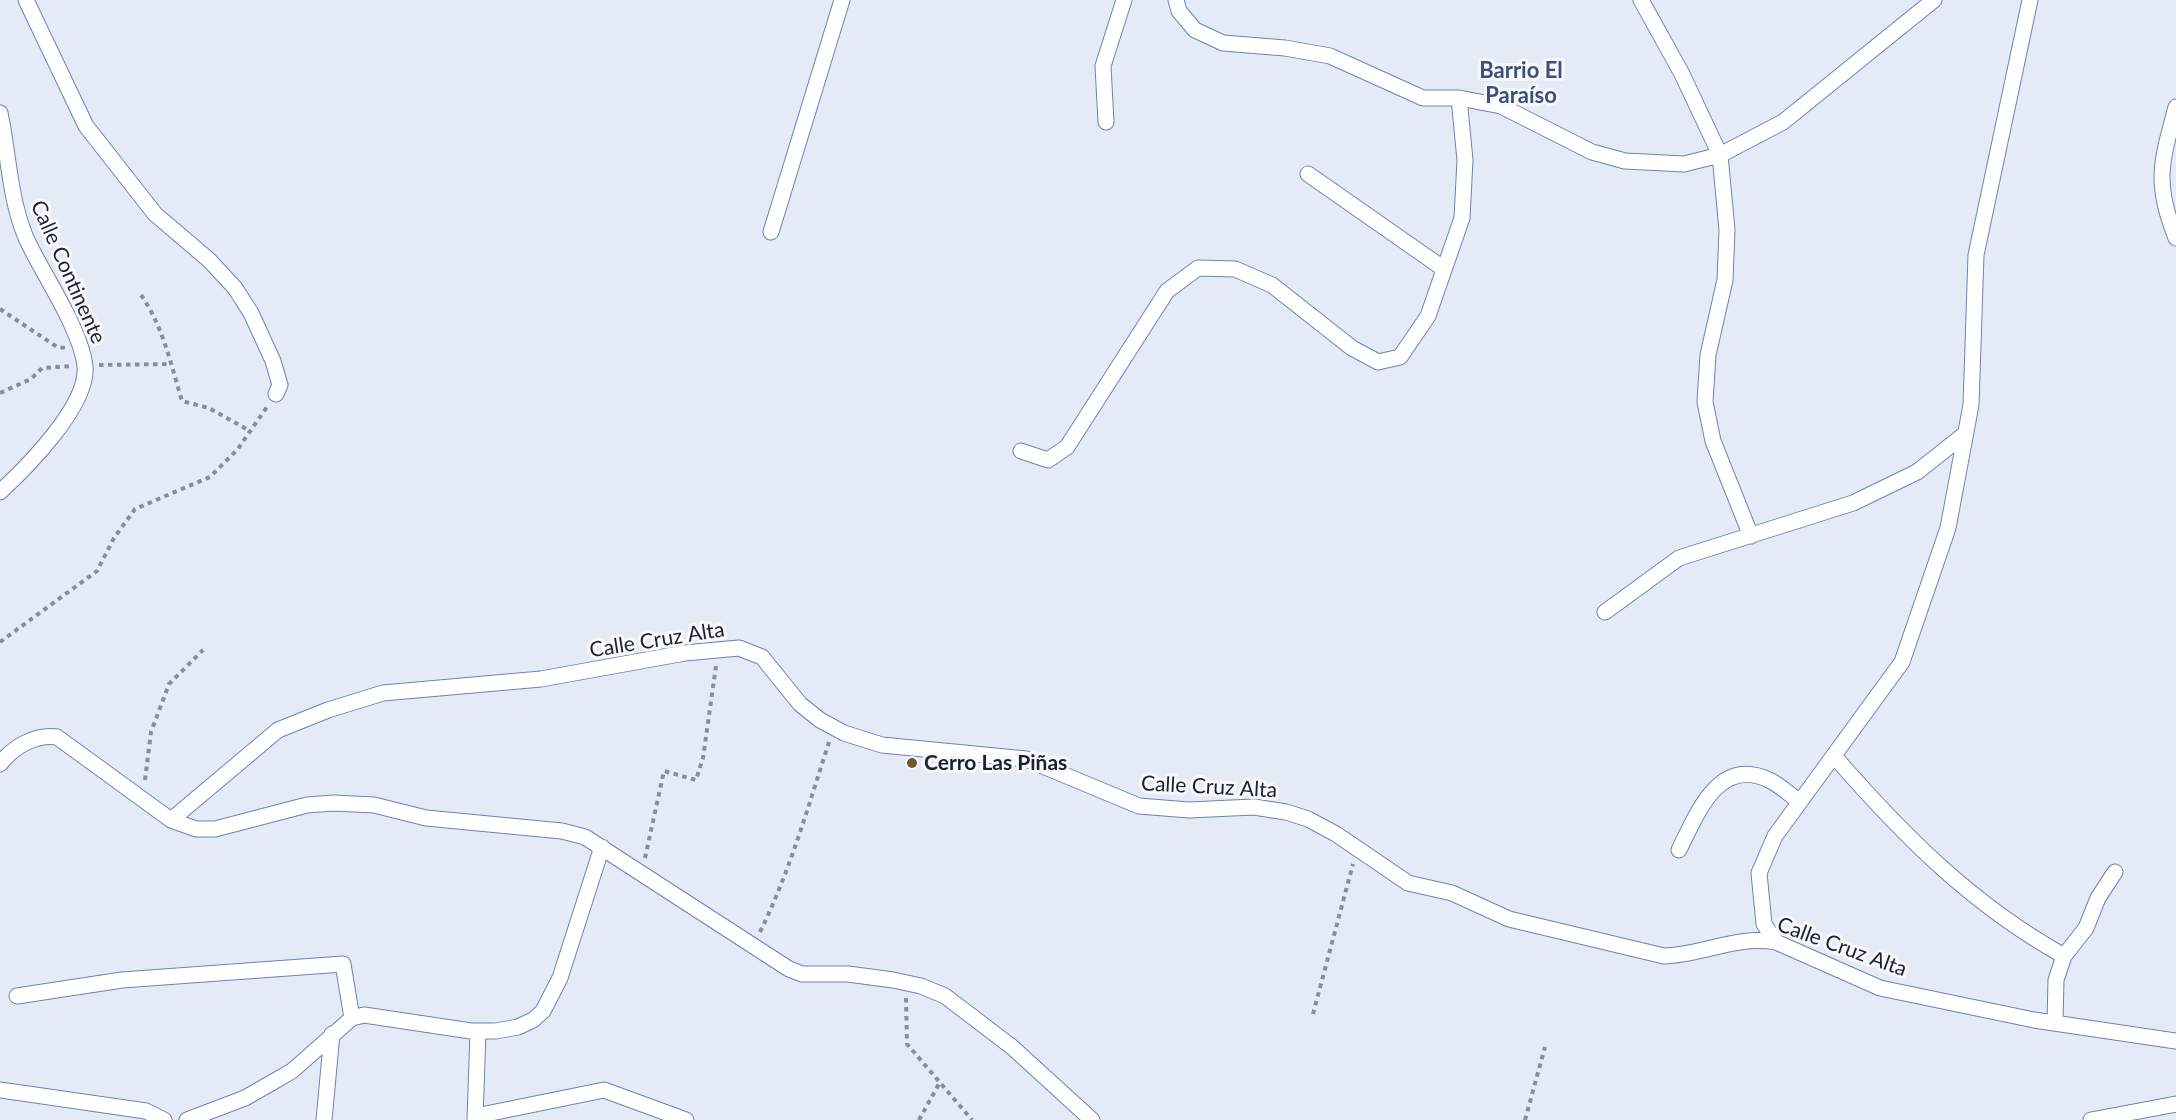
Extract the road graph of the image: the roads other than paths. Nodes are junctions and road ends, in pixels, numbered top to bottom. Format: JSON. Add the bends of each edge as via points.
{"nodes":[{"id":1,"x":26,"y":0,"type":"edge"},
{"id":2,"x":842,"y":0,"type":"edge"},
{"id":3,"x":1124,"y":0,"type":"edge"},
{"id":4,"x":1176,"y":0,"type":"edge"},
{"id":5,"x":1641,"y":0,"type":"edge"},
{"id":6,"x":1934,"y":0,"type":"edge"},
{"id":7,"x":2030,"y":0,"type":"edge"},
{"id":8,"x":1459,"y":98,"type":"junction"},
{"id":9,"x":2176,"y":107,"type":"edge"},
{"id":10,"x":0,"y":112,"type":"edge"},
{"id":11,"x":1106,"y":122,"type":"dead end"},
{"id":12,"x":1720,"y":156,"type":"junction"},
{"id":13,"x":1308,"y":174,"type":"dead end"},
{"id":14,"x":771,"y":232,"type":"dead end"},
{"id":15,"x":2176,"y":238,"type":"edge"},
{"id":16,"x":1444,"y":269,"type":"junction"},
{"id":17,"x":276,"y":394,"type":"road end"},
{"id":18,"x":1965,"y":434,"type":"junction"},
{"id":19,"x":1021,"y":451,"type":"dead end"},
{"id":20,"x":0,"y":492,"type":"edge"},
{"id":21,"x":1751,"y":536,"type":"junction"},
{"id":22,"x":1605,"y":612,"type":"dead end"},
{"id":23,"x":1834,"y":756,"type":"junction"},
{"id":24,"x":0,"y":764,"type":"edge"},
{"id":25,"x":1800,"y":802,"type":"junction"},
{"id":26,"x":171,"y":820,"type":"junction"},
{"id":27,"x":602,"y":847,"type":"junction"},
{"id":28,"x":1679,"y":850,"type":"dead end"},
{"id":29,"x":2115,"y":872,"type":"dead end"},
{"id":30,"x":1776,"y":942,"type":"junction"},
{"id":31,"x":2064,"y":956,"type":"junction"},
{"id":32,"x":17,"y":996,"type":"dead end"},
{"id":33,"x":352,"y":1018,"type":"junction"},
{"id":34,"x":2055,"y":1023,"type":"junction"},
{"id":35,"x":478,"y":1031,"type":"junction"},
{"id":36,"x":332,"y":1034,"type":"junction"},
{"id":37,"x":2176,"y":1041,"type":"edge"},
{"id":38,"x":0,"y":1090,"type":"edge"},
{"id":39,"x":2176,"y":1104,"type":"edge"},
{"id":40,"x":476,"y":1118,"type":"edge"},
{"id":41,"x":164,"y":1120,"type":"edge"},
{"id":42,"x":187,"y":1120,"type":"edge"},
{"id":43,"x":324,"y":1120,"type":"edge"},
{"id":44,"x":686,"y":1120,"type":"edge"},
{"id":45,"x":1092,"y":1120,"type":"edge"},
{"id":46,"x":2091,"y":1120,"type":"edge"}],
"edges":[{"from":1,"to":17,"type":"street","via":[[86,126],[154,214],[209,260],[251,313],[273,361],[280,385]]},
{"from":2,"to":14,"type":"street"},
{"from":3,"to":11,"type":"street","via":[[1103,66]]},
{"from":4,"to":8,"type":"street","via":[[1179,11],[1195,30],[1223,43],[1330,56],[1423,98]]},
{"from":5,"to":12,"type":"street","via":[[1682,74]]},
{"from":6,"to":12,"type":"street","via":[[1783,122]]},
{"from":7,"to":18,"type":"street","via":[[1976,255],[1971,405]]},
{"from":8,"to":12,"type":"street","via":[[1501,106],[1592,152],[1625,161],[1684,164]]},
{"from":8,"to":16,"type":"street","via":[[1465,160],[1462,218]]},
{"from":9,"to":15,"type":"street","via":[[2161,162],[2164,206]]},
{"from":10,"to":20,"type":"street","name":"Calle Continente","via":[[15,207],[83,358],[85,381],[74,405],[44,445]]},
{"from":12,"to":21,"type":"street","via":[[1727,230],[1725,280],[1708,355],[1705,402],[1713,441]]},
{"from":13,"to":16,"type":"street"},
{"from":16,"to":19,"type":"street","via":[[1428,316],[1400,357],[1378,362],[1352,348],[1272,285],[1235,269],[1198,268],[1167,291],[1067,447],[1048,460]]},
{"from":18,"to":21,"type":"street","via":[[1917,472],[1853,503]]},
{"from":18,"to":23,"type":"street","via":[[1948,528],[1902,662]]},
{"from":21,"to":22,"type":"street","via":[[1679,558]]},
{"from":23,"to":25,"type":"street"},
{"from":23,"to":31,"type":"street","via":[[1935,864],[2022,933]]},
{"from":24,"to":26,"type":"street","via":[[29,740],[42,735],[57,737]]},
{"from":25,"to":28,"type":"street","via":[[1769,780],[1743,773],[1722,781],[1706,797]]},
{"from":25,"to":30,"type":"street","via":[[1775,836],[1759,873],[1764,924]]},
{"from":26,"to":27,"type":"street","via":[[196,829],[215,828],[307,805],[374,805],[426,818],[562,831]]},
{"from":26,"to":30,"type":"street","name":"Calle Cruz Alta","via":[[278,730],[383,693],[541,679],[685,653],[739,648],[762,657],[800,704],[834,727],[882,745],[1026,759],[1139,806],[1189,810],[1254,807],[1308,819],[1408,883],[1452,893],[1509,919],[1591,940],[1664,956],[1685,956],[1746,939]]},
{"from":27,"to":35,"type":"street","via":[[560,978],[543,1011],[518,1027]]},
{"from":27,"to":45,"type":"street","via":[[789,969],[802,974],[848,974],[906,982],[945,996],[1012,1047]]},
{"from":29,"to":31,"type":"street","via":[[2098,898],[2086,928]]},
{"from":30,"to":34,"type":"street","name":"Calle Cruz Alta","via":[[1880,988]]},
{"from":31,"to":34,"type":"street","via":[[2056,980]]},
{"from":32,"to":33,"type":"street","via":[[122,980],[343,964]]},
{"from":33,"to":35,"type":"street","via":[[364,1015]]},
{"from":33,"to":36,"type":"street"},
{"from":34,"to":37,"type":"street","name":"Calle Cruz Alta"},
{"from":35,"to":40,"type":"street"},
{"from":36,"to":42,"type":"street","via":[[292,1071],[245,1098]]},
{"from":36,"to":43,"type":"street"},
{"from":38,"to":41,"type":"street","via":[[146,1112]]},
{"from":39,"to":46,"type":"street"},
{"from":40,"to":44,"type":"street","via":[[604,1090]]}]}
